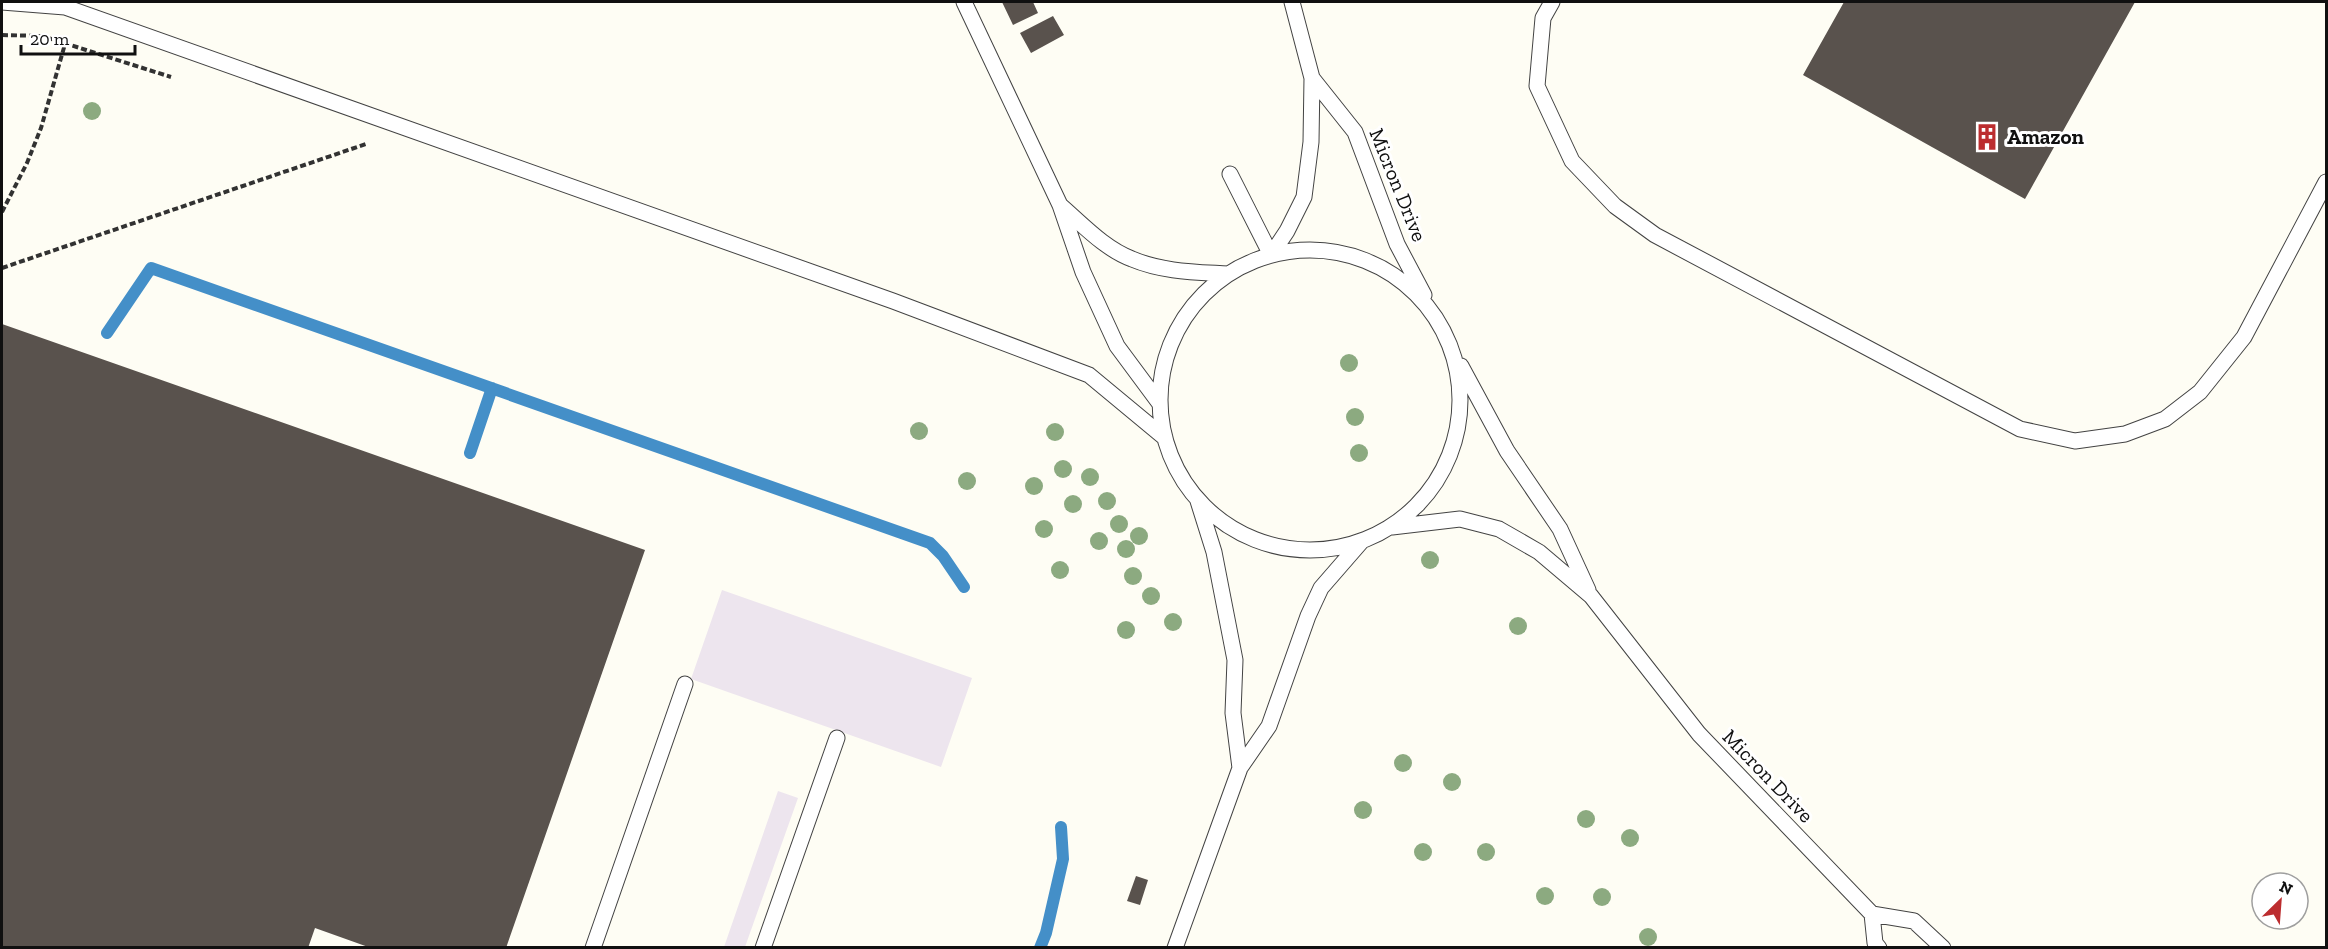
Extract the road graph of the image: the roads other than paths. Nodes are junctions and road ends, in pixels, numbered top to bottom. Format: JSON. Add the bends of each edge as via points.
{"nodes":[{"id":1,"x":2,"y":2,"type":"edge"},
{"id":2,"x":964,"y":2,"type":"edge"},
{"id":3,"x":1292,"y":2,"type":"edge"},
{"id":4,"x":1552,"y":2,"type":"edge"},
{"id":5,"x":33,"y":3,"type":"edge"},
{"id":6,"x":1312,"y":78,"type":"junction"},
{"id":7,"x":1230,"y":174,"type":"dead end"},
{"id":8,"x":2326,"y":182,"type":"edge"},
{"id":9,"x":1060,"y":205,"type":"junction"},
{"id":10,"x":1271,"y":255,"type":"junction"},
{"id":11,"x":1228,"y":274,"type":"junction"},
{"id":12,"x":1435,"y":315,"type":"junction"},
{"id":13,"x":1452,"y":349,"type":"junction"},
{"id":14,"x":1160,"y":404,"type":"junction"},
{"id":15,"x":1165,"y":438,"type":"junction"},
{"id":16,"x":1198,"y":500,"type":"junction"},
{"id":17,"x":1392,"y":527,"type":"junction"},
{"id":18,"x":1361,"y":542,"type":"junction"},
{"id":19,"x":1590,"y":596,"type":"junction"},
{"id":20,"x":685,"y":684,"type":"dead end"},
{"id":21,"x":837,"y":738,"type":"dead end"},
{"id":22,"x":1240,"y":768,"type":"junction"},
{"id":23,"x":1872,"y":914,"type":"junction"},
{"id":24,"x":593,"y":948,"type":"edge"},
{"id":25,"x":763,"y":948,"type":"edge"},
{"id":26,"x":1175,"y":948,"type":"edge"},
{"id":27,"x":1879,"y":948,"type":"edge"},
{"id":28,"x":1943,"y":948,"type":"edge"}],
"edges":[{"from":1,"to":5,"type":"lane"},
{"from":2,"to":9,"type":"lane"},
{"from":3,"to":6,"type":"lane","name":"Micron Drive"},
{"from":4,"to":8,"type":"lane","via":[[1543,18],[1538,86],[1572,161],[1615,206],[1655,235],[2020,429],[2075,441],[2125,434],[2165,419],[2200,392],[2244,336]]},
{"from":5,"to":15,"type":"lane","via":[[65,7],[882,297],[1089,375]]},
{"from":6,"to":10,"type":"lane","name":"Micron Drive","via":[[1311,142],[1304,197]]},
{"from":6,"to":12,"type":"lane","name":"Micron Drive","via":[[1355,132],[1397,244]]},
{"from":7,"to":10,"type":"lane"},
{"from":9,"to":11,"type":"lane","via":[[1103,242],[1130,259],[1170,271]]},
{"from":9,"to":14,"type":"lane","via":[[1083,272],[1117,346]]},
{"from":10,"to":11,"type":"lane"},
{"from":10,"to":12,"type":"lane","via":[[1307,250],[1344,254],[1379,267],[1410,287]]},
{"from":11,"to":14,"type":"lane","via":[[1203,294],[1170,345],[1162,374]]},
{"from":12,"to":13,"type":"lane"},
{"from":13,"to":17,"type":"lane","via":[[1460,388],[1459,429],[1446,468],[1423,501]]},
{"from":13,"to":19,"type":"lane","name":"Micron Drive","via":[[1507,451],[1560,529]]},
{"from":14,"to":15,"type":"lane"},
{"from":15,"to":16,"type":"lane","via":[[1178,471]]},
{"from":16,"to":18,"type":"lane","via":[[1220,520],[1273,546],[1332,549]]},
{"from":16,"to":22,"type":"lane","via":[[1228,614],[1235,660],[1233,713]]},
{"from":17,"to":18,"type":"lane"},
{"from":17,"to":19,"type":"lane","name":"Micron Drive","via":[[1460,519],[1500,529],[1539,552]]},
{"from":18,"to":22,"type":"lane","via":[[1321,588],[1269,726]]},
{"from":19,"to":23,"type":"lane","name":"Micron Drive","via":[[1699,734]]},
{"from":20,"to":24,"type":"lane"},
{"from":21,"to":25,"type":"lane"},
{"from":22,"to":26,"type":"lane"},
{"from":23,"to":27,"type":"lane"},
{"from":23,"to":28,"type":"lane","via":[[1914,921]]}]}
